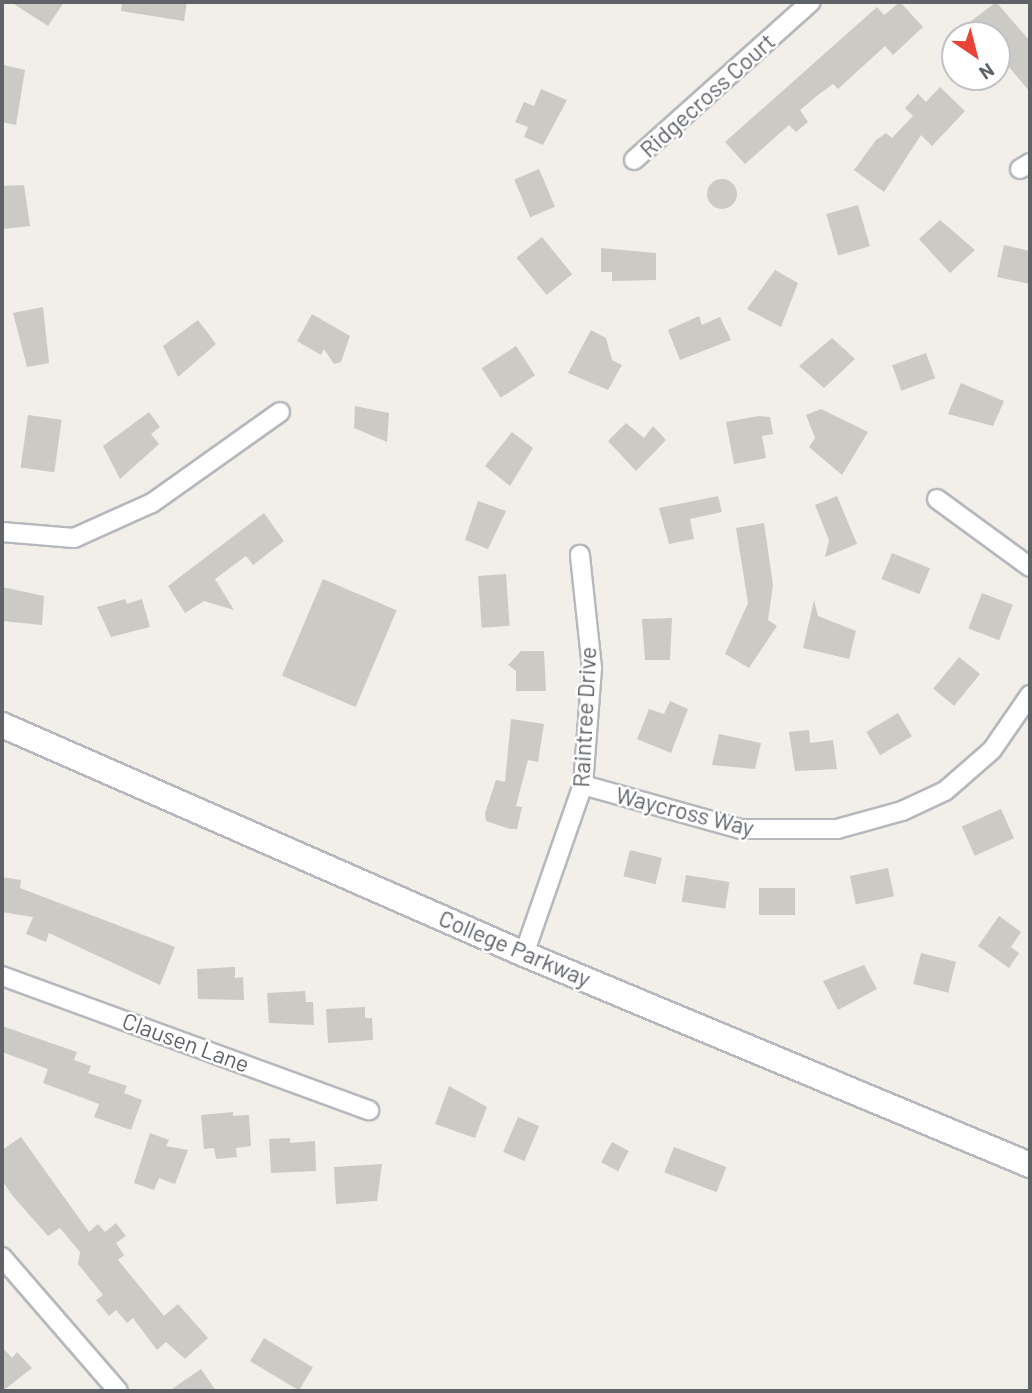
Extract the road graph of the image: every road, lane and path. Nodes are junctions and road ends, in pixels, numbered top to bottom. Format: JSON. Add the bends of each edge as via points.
{"nodes":[{"id":1,"x":811,"y":2,"type":"edge"},
{"id":2,"x":634,"y":160,"type":"dead end"},
{"id":3,"x":279,"y":412,"type":"dead end"},
{"id":4,"x":937,"y":499,"type":"dead end"},
{"id":5,"x":2,"y":532,"type":"edge"},
{"id":6,"x":580,"y":555,"type":"dead end"},
{"id":7,"x":1030,"y":567,"type":"edge"},
{"id":8,"x":1030,"y":695,"type":"edge"},
{"id":9,"x":2,"y":725,"type":"edge"},
{"id":10,"x":583,"y":785,"type":"junction"},
{"id":11,"x":524,"y":954,"type":"junction"},
{"id":12,"x":2,"y":976,"type":"edge"},
{"id":13,"x":369,"y":1110,"type":"dead end"},
{"id":14,"x":1030,"y":1165,"type":"edge"},
{"id":15,"x":2,"y":1257,"type":"edge"},
{"id":16,"x":118,"y":1391,"type":"edge"}],
"edges":[{"from":1,"to":2,"type":"street","name":"Ridgecross Court"},
{"from":3,"to":5,"type":"street","via":[[152,503],[74,538]]},
{"from":4,"to":7,"type":"street"},
{"from":6,"to":10,"type":"street","name":"Raintree Drive","via":[[592,667]]},
{"from":8,"to":10,"type":"street","name":"Waycross Way","via":[[992,750],[945,791],[902,811],[837,829],[741,829]]},
{"from":9,"to":11,"type":"main road","name":"College Parkway"},
{"from":10,"to":11,"type":"street","name":"Raintree Drive"},
{"from":11,"to":14,"type":"main road","name":"College Parkway"},
{"from":12,"to":13,"type":"street","name":"Clausen Lane"},
{"from":15,"to":16,"type":"street"}]}
